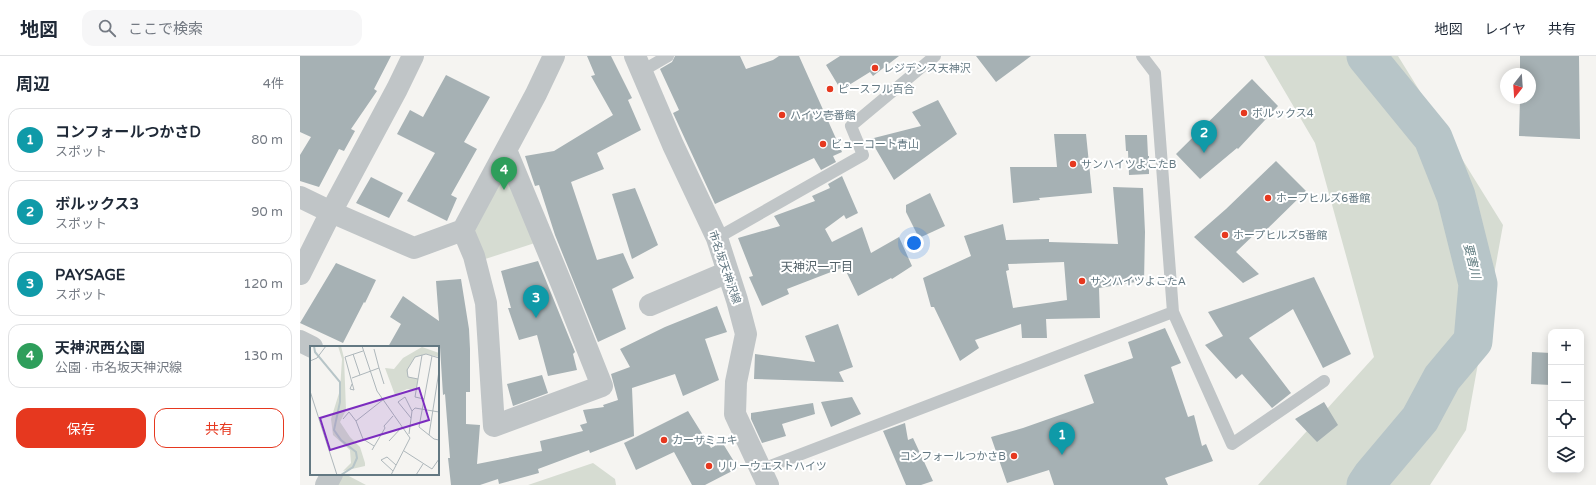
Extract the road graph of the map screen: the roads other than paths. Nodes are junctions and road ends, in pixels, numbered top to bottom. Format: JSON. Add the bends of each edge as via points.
{"nodes":[{"id":1,"x":412,"y":56,"type":"edge"},
{"id":2,"x":554,"y":56,"type":"edge"},
{"id":3,"x":668,"y":56,"type":"edge"},
{"id":4,"x":935,"y":56,"type":"edge"},
{"id":5,"x":1142,"y":56,"type":"edge"},
{"id":6,"x":638,"y":63,"type":"edge"},
{"id":7,"x":506,"y":150,"type":"junction"},
{"id":8,"x":300,"y":197,"type":"edge"},
{"id":9,"x":330,"y":212,"type":"junction"},
{"id":10,"x":463,"y":230,"type":"junction"},
{"id":11,"x":717,"y":238,"type":"junction"},
{"id":12,"x":728,"y":272,"type":"junction"},
{"id":13,"x":300,"y":274,"type":"edge"},
{"id":14,"x":650,"y":305,"type":"dead end"},
{"id":15,"x":1173,"y":312,"type":"junction"},
{"id":16,"x":300,"y":341,"type":"edge"},
{"id":17,"x":310,"y":346,"type":"edge"},
{"id":18,"x":1324,"y":381,"type":"dead end"},
{"id":19,"x":331,"y":475,"type":"edge"},
{"id":20,"x":764,"y":477,"type":"edge"},
{"id":21,"x":326,"y":485,"type":"edge"}],
"edges":[{"from":1,"to":9,"type":"street","via":[[397,90]]},
{"from":2,"to":7,"type":"street"},
{"from":3,"to":6,"type":"lane"},
{"from":4,"to":11,"type":"lane","via":[[851,126],[863,155]]},
{"from":5,"to":15,"type":"lane","via":[[1155,73]]},
{"from":6,"to":11,"type":"street","name":"市名坂天神沢線"},
{"from":7,"to":10,"type":"street"},
{"from":7,"to":10,"type":"street","via":[[602,386],[494,426],[486,303],[474,256]]},
{"from":8,"to":9,"type":"street"},
{"from":9,"to":10,"type":"street","via":[[414,248]]},
{"from":9,"to":13,"type":"street"},
{"from":11,"to":12,"type":"street","name":"市名坂天神沢線"},
{"from":12,"to":14,"type":"street"},
{"from":12,"to":20,"type":"street","name":"市名坂天神沢線","via":[[746,334],[736,382],[735,414]]},
{"from":15,"to":18,"type":"lane","via":[[1232,444]]},
{"from":15,"to":20,"type":"lane"},
{"from":16,"to":17,"type":"street"},
{"from":19,"to":21,"type":"street"}]}
